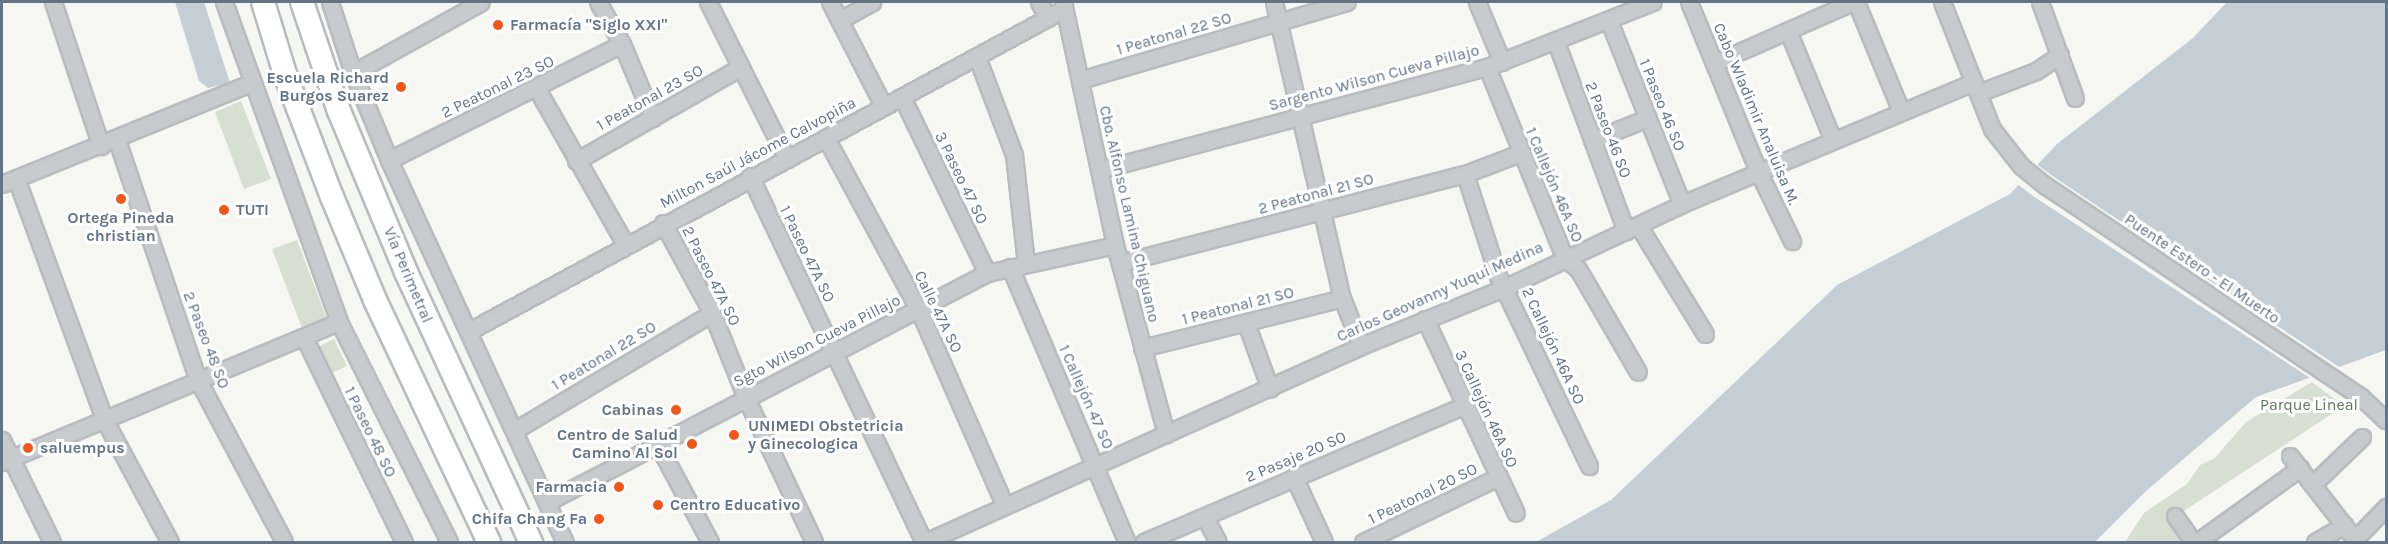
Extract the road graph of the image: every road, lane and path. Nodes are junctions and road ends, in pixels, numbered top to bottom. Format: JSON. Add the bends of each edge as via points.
{"nodes":[{"id":1,"x":53,"y":2,"type":"edge"},
{"id":2,"x":224,"y":2,"type":"edge"},
{"id":3,"x":263,"y":2,"type":"edge"},
{"id":4,"x":302,"y":2,"type":"edge"},
{"id":5,"x":330,"y":2,"type":"edge"},
{"id":6,"x":481,"y":2,"type":"edge"},
{"id":7,"x":598,"y":2,"type":"edge"},
{"id":8,"x":708,"y":2,"type":"edge"},
{"id":9,"x":830,"y":2,"type":"edge"},
{"id":10,"x":872,"y":2,"type":"edge"},
{"id":11,"x":1039,"y":2,"type":"edge"},
{"id":12,"x":1274,"y":2,"type":"edge"},
{"id":13,"x":1347,"y":2,"type":"edge"},
{"id":14,"x":1477,"y":2,"type":"edge"},
{"id":15,"x":1653,"y":2,"type":"edge"},
{"id":16,"x":1689,"y":2,"type":"edge"},
{"id":17,"x":1854,"y":2,"type":"edge"},
{"id":18,"x":1942,"y":2,"type":"edge"},
{"id":19,"x":2040,"y":2,"type":"edge"},
{"id":20,"x":1063,"y":5,"type":"edge"},
{"id":21,"x":1047,"y":17,"type":"junction"},
{"id":22,"x":840,"y":20,"type":"junction"},
{"id":23,"x":1609,"y":21,"type":"junction"},
{"id":24,"x":1280,"y":23,"type":"junction"},
{"id":25,"x":1788,"y":32,"type":"junction"},
{"id":26,"x":1556,"y":42,"type":"junction"},
{"id":27,"x":622,"y":44,"type":"junction"},
{"id":28,"x":2060,"y":55,"type":"junction"},
{"id":29,"x":977,"y":57,"type":"junction"},
{"id":30,"x":1502,"y":62,"type":"junction"},
{"id":31,"x":1714,"y":63,"type":"junction"},
{"id":32,"x":741,"y":67,"type":"junction"},
{"id":33,"x":1486,"y":67,"type":"junction"},
{"id":34,"x":353,"y":73,"type":"junction"},
{"id":35,"x":1080,"y":80,"type":"junction"},
{"id":36,"x":251,"y":83,"type":"junction"},
{"id":37,"x":1976,"y":87,"type":"junction"},
{"id":38,"x":537,"y":89,"type":"junction"},
{"id":39,"x":2075,"y":98,"type":"dead end"},
{"id":40,"x":903,"y":99,"type":"junction"},
{"id":41,"x":884,"y":107,"type":"junction"},
{"id":42,"x":1901,"y":111,"type":"junction"},
{"id":43,"x":1302,"y":116,"type":"junction"},
{"id":44,"x":653,"y":118,"type":"junction"},
{"id":45,"x":1648,"y":118,"type":"junction"},
{"id":46,"x":1832,"y":138,"type":"junction"},
{"id":47,"x":117,"y":140,"type":"junction"},
{"id":48,"x":827,"y":140,"type":"junction"},
{"id":49,"x":1592,"y":140,"type":"junction"},
{"id":50,"x":101,"y":146,"type":"junction"},
{"id":51,"x":1520,"y":153,"type":"junction"},
{"id":52,"x":787,"y":159,"type":"junction"},
{"id":53,"x":389,"y":160,"type":"junction"},
{"id":54,"x":576,"y":161,"type":"junction"},
{"id":55,"x":1099,"y":170,"type":"junction"},
{"id":56,"x":1758,"y":171,"type":"junction"},
{"id":57,"x":1465,"y":174,"type":"junction"},
{"id":58,"x":750,"y":176,"type":"junction"},
{"id":59,"x":6,"y":180,"type":"edge"},
{"id":60,"x":1682,"y":204,"type":"junction"},
{"id":61,"x":1322,"y":212,"type":"junction"},
{"id":62,"x":663,"y":223,"type":"junction"},
{"id":63,"x":1632,"y":228,"type":"junction"},
{"id":64,"x":1792,"y":241,"type":"dead end"},
{"id":65,"x":626,"y":244,"type":"junction"},
{"id":66,"x":1115,"y":245,"type":"junction"},
{"id":67,"x":1564,"y":257,"type":"junction"},
{"id":68,"x":1120,"y":262,"type":"junction"},
{"id":69,"x":1026,"y":263,"type":"junction"},
{"id":70,"x":1010,"y":267,"type":"junction"},
{"id":71,"x":987,"y":273,"type":"junction"},
{"id":72,"x":1506,"y":287,"type":"junction"},
{"id":73,"x":1342,"y":298,"type":"junction"},
{"id":74,"x":918,"y":308,"type":"junction"},
{"id":75,"x":712,"y":313,"type":"junction"},
{"id":76,"x":1425,"y":319,"type":"junction"},
{"id":77,"x":339,"y":322,"type":"junction"},
{"id":78,"x":1246,"y":323,"type":"junction"},
{"id":79,"x":469,"y":331,"type":"junction"},
{"id":80,"x":1705,"y":334,"type":"dead end"},
{"id":81,"x":304,"y":337,"type":"junction"},
{"id":82,"x":1361,"y":346,"type":"junction"},
{"id":83,"x":1142,"y":348,"type":"junction"},
{"id":84,"x":835,"y":353,"type":"junction"},
{"id":85,"x":1638,"y":372,"type":"dead end"},
{"id":86,"x":198,"y":380,"type":"junction"},
{"id":87,"x":1270,"y":389,"type":"junction"},
{"id":88,"x":746,"y":398,"type":"junction"},
{"id":89,"x":1463,"y":406,"type":"junction"},
{"id":90,"x":104,"y":419,"type":"junction"},
{"id":91,"x":2386,"y":420,"type":"edge"},
{"id":92,"x":515,"y":430,"type":"junction"},
{"id":93,"x":1166,"y":434,"type":"junction"},
{"id":94,"x":2362,"y":437,"type":"dead end"},
{"id":95,"x":2,"y":440,"type":"edge"},
{"id":96,"x":657,"y":443,"type":"junction"},
{"id":97,"x":2290,"y":456,"type":"dead end"},
{"id":98,"x":5,"y":461,"type":"edge"},
{"id":99,"x":1095,"y":463,"type":"junction"},
{"id":100,"x":1589,"y":466,"type":"dead end"},
{"id":101,"x":2300,"y":468,"type":"junction"},
{"id":102,"x":1294,"y":477,"type":"junction"},
{"id":103,"x":1498,"y":477,"type":"junction"},
{"id":104,"x":2313,"y":484,"type":"junction"},
{"id":105,"x":548,"y":502,"type":"junction"},
{"id":106,"x":1005,"y":506,"type":"junction"},
{"id":107,"x":2386,"y":507,"type":"edge"},
{"id":108,"x":1515,"y":513,"type":"dead end"},
{"id":109,"x":2175,"y":516,"type":"dead end"},
{"id":110,"x":1205,"y":517,"type":"junction"},
{"id":111,"x":2344,"y":525,"type":"junction"},
{"id":112,"x":2356,"y":541,"type":"edge"},
{"id":113,"x":52,"y":543,"type":"edge"},
{"id":114,"x":170,"y":543,"type":"edge"},
{"id":115,"x":284,"y":543,"type":"edge"},
{"id":116,"x":404,"y":543,"type":"edge"},
{"id":117,"x":449,"y":543,"type":"edge"},
{"id":118,"x":489,"y":543,"type":"edge"},
{"id":119,"x":531,"y":543,"type":"edge"},
{"id":120,"x":564,"y":543,"type":"edge"},
{"id":121,"x":710,"y":543,"type":"edge"},
{"id":122,"x":814,"y":543,"type":"edge"},
{"id":123,"x":925,"y":543,"type":"edge"},
{"id":124,"x":1127,"y":543,"type":"edge"},
{"id":125,"x":1144,"y":543,"type":"edge"},
{"id":126,"x":1218,"y":543,"type":"edge"},
{"id":127,"x":1324,"y":543,"type":"edge"},
{"id":128,"x":1364,"y":543,"type":"edge"},
{"id":129,"x":2195,"y":543,"type":"edge"},
{"id":130,"x":2315,"y":543,"type":"edge"}],
"edges":[{"from":1,"to":50,"type":"street"},
{"from":2,"to":36,"type":"street"},
{"from":3,"to":118,"type":"highway","via":[[285,74],[336,207]]},
{"from":4,"to":119,"type":"highway","name":"Vía Perimetral","via":[[339,111],[406,272]]},
{"from":5,"to":34,"type":"street","name":"Vía Perimetral"},
{"from":6,"to":34,"type":"street"},
{"from":7,"to":27,"type":"street"},
{"from":8,"to":32,"type":"street"},
{"from":9,"to":22,"type":"street"},
{"from":10,"to":22,"type":"street"},
{"from":11,"to":21,"type":"street"},
{"from":12,"to":24,"type":"street"},
{"from":13,"to":24,"type":"street","name":"1 Peatonal 22 SO"},
{"from":14,"to":30,"type":"street"},
{"from":15,"to":23,"type":"street","name":"Sargento Wilson Cueva Pillajo"},
{"from":16,"to":31,"type":"street","name":"Cabo Wladimir Analuisa M."},
{"from":17,"to":25,"type":"street"},
{"from":17,"to":42,"type":"street"},
{"from":18,"to":37,"type":"street"},
{"from":19,"to":28,"type":"street"},
{"from":20,"to":21,"type":"street","name":"Milton Saúl Jácome Calvopiña"},
{"from":20,"to":35,"type":"street","name":"Cbo. Alfonso Lamina Chiguano"},
{"from":21,"to":29,"type":"street","name":"Milton Saúl Jácome Calvopiña"},
{"from":22,"to":41,"type":"street"},
{"from":23,"to":26,"type":"street","name":"Sargento Wilson Cueva Pillajo"},
{"from":23,"to":45,"type":"street","name":"1 Paseo 46 SO"},
{"from":24,"to":35,"type":"street","name":"1 Peatonal 22 SO"},
{"from":24,"to":43,"type":"street"},
{"from":25,"to":31,"type":"street"},
{"from":25,"to":46,"type":"street"},
{"from":26,"to":30,"type":"street","name":"Sargento Wilson Cueva Pillajo"},
{"from":26,"to":49,"type":"street","name":"2 Paseo 46 SO"},
{"from":27,"to":38,"type":"street","name":"2 Peatonal 23 SO"},
{"from":27,"to":44,"type":"street"},
{"from":28,"to":37,"type":"street","name":"Carlos Geovanny Yuqui Medina","via":[[2036,71]]},
{"from":28,"to":39,"type":"street"},
{"from":29,"to":40,"type":"street","name":"Milton Saúl Jácome Calvopiña"},
{"from":29,"to":69,"type":"street","via":[[1014,155]]},
{"from":30,"to":33,"type":"street","name":"Sargento Wilson Cueva Pillajo"},
{"from":31,"to":56,"type":"street","name":"Cabo Wladimir Analuisa M."},
{"from":32,"to":44,"type":"street","name":"1 Peatonal 23 SO"},
{"from":32,"to":52,"type":"street"},
{"from":33,"to":43,"type":"street","name":"Sargento Wilson Cueva Pillajo"},
{"from":33,"to":51,"type":"street","name":"1 Callejón 46A SO"},
{"from":34,"to":53,"type":"street","name":"Vía Perimetral"},
{"from":35,"to":55,"type":"street","name":"Cbo. Alfonso Lamina Chiguano"},
{"from":36,"to":47,"type":"street"},
{"from":36,"to":77,"type":"street"},
{"from":37,"to":42,"type":"street","name":"Carlos Geovanny Yuqui Medina"},
{"from":37,"to":91,"type":"street","name":"Puente Estero - El Muerto","via":[[2002,143],[2046,186],[2361,397]]},
{"from":38,"to":53,"type":"street","name":"2 Peatonal 23 SO"},
{"from":38,"to":54,"type":"street"},
{"from":40,"to":41,"type":"street","name":"Milton Saúl Jácome Calvopiña"},
{"from":40,"to":71,"type":"street","name":"3 Paseo 47 SO"},
{"from":41,"to":48,"type":"street","name":"Milton Saúl Jácome Calvopiña"},
{"from":42,"to":46,"type":"street","name":"Carlos Geovanny Yuqui Medina"},
{"from":43,"to":55,"type":"street","name":"Sargento Wilson Cueva Pillajo"},
{"from":43,"to":61,"type":"street"},
{"from":44,"to":54,"type":"street","name":"1 Peatonal 23 SO"},
{"from":45,"to":49,"type":"street"},
{"from":45,"to":60,"type":"street","name":"1 Paseo 46 SO"},
{"from":46,"to":56,"type":"street","name":"Carlos Geovanny Yuqui Medina"},
{"from":47,"to":50,"type":"street"},
{"from":47,"to":86,"type":"street","name":"2 Paseo 48 SO"},
{"from":48,"to":52,"type":"street","name":"Milton Saúl Jácome Calvopiña"},
{"from":48,"to":74,"type":"street","name":"Calle 47A SO"},
{"from":49,"to":63,"type":"street","name":"2 Paseo 46 SO"},
{"from":50,"to":59,"type":"street"},
{"from":51,"to":57,"type":"street","name":"2 Peatonal 21 SO"},
{"from":51,"to":67,"type":"street","name":"1 Callejón 46A SO"},
{"from":52,"to":58,"type":"street","name":"Milton Saúl Jácome Calvopiña"},
{"from":53,"to":79,"type":"street","name":"Vía Perimetral"},
{"from":54,"to":65,"type":"street"},
{"from":55,"to":66,"type":"street","name":"Cbo. Alfonso Lamina Chiguano"},
{"from":56,"to":60,"type":"street","name":"Carlos Geovanny Yuqui Medina"},
{"from":56,"to":64,"type":"street","name":"Cabo Wladimir Analuisa M."},
{"from":57,"to":61,"type":"street","name":"2 Peatonal 21 SO"},
{"from":57,"to":72,"type":"street","name":"2 Callejón 46A SO","via":[[1496,271]]},
{"from":58,"to":62,"type":"street","name":"Milton Saúl Jácome Calvopiña"},
{"from":58,"to":84,"type":"street","name":"1 Paseo 47A SO"},
{"from":59,"to":90,"type":"street"},
{"from":60,"to":63,"type":"street","name":"Carlos Geovanny Yuqui Medina"},
{"from":61,"to":68,"type":"street","name":"2 Peatonal 21 SO"},
{"from":61,"to":73,"type":"street"},
{"from":62,"to":65,"type":"street","name":"Milton Saúl Jácome Calvopiña"},
{"from":62,"to":75,"type":"street","name":"2 Paseo 47A SO"},
{"from":63,"to":67,"type":"street","name":"Carlos Geovanny Yuqui Medina"},
{"from":63,"to":80,"type":"street","name":"2 Paseo 46 SO"},
{"from":65,"to":79,"type":"street","name":"Milton Saúl Jácome Calvopiña"},
{"from":66,"to":68,"type":"street","name":"Cbo. Alfonso Lamina Chiguano"},
{"from":66,"to":69,"type":"street","name":"Sgto Wilson Cueva Pillajo"},
{"from":67,"to":72,"type":"street","name":"Carlos Geovanny Yuqui Medina"},
{"from":67,"to":85,"type":"street","name":"1 Callejón 46A SO","via":[[1578,269]]},
{"from":68,"to":83,"type":"street","name":"Cbo. Alfonso Lamina Chiguano"},
{"from":69,"to":70,"type":"street","name":"Sgto Wilson Cueva Pillajo"},
{"from":70,"to":71,"type":"street","name":"Sgto Wilson Cueva Pillajo"},
{"from":70,"to":99,"type":"street","name":"1 Callejón 47 SO"},
{"from":71,"to":74,"type":"street","name":"Sgto Wilson Cueva Pillajo"},
{"from":72,"to":76,"type":"street","name":"Carlos Geovanny Yuqui Medina"},
{"from":72,"to":100,"type":"street","name":"2 Callejón 46A SO"},
{"from":73,"to":78,"type":"street","name":"1 Peatonal 21 SO"},
{"from":73,"to":82,"type":"street"},
{"from":74,"to":84,"type":"street","name":"Sgto Wilson Cueva Pillajo"},
{"from":74,"to":106,"type":"street","name":"Calle 47A SO"},
{"from":75,"to":88,"type":"street","name":"2 Paseo 47A SO"},
{"from":75,"to":92,"type":"street","name":"1 Peatonal 22 SO"},
{"from":76,"to":82,"type":"street","name":"Carlos Geovanny Yuqui Medina"},
{"from":76,"to":89,"type":"street","name":"3 Callejón 46A SO"},
{"from":77,"to":81,"type":"street"},
{"from":77,"to":117,"type":"street"},
{"from":78,"to":83,"type":"street","name":"1 Peatonal 21 SO"},
{"from":78,"to":87,"type":"street"},
{"from":79,"to":92,"type":"street","name":"Vía Perimetral"},
{"from":81,"to":86,"type":"street"},
{"from":81,"to":116,"type":"street","name":"1 Paseo 48 SO"},
{"from":82,"to":87,"type":"street","name":"Carlos Geovanny Yuqui Medina"},
{"from":83,"to":93,"type":"street","name":"Cbo. Alfonso Lamina Chiguano"},
{"from":84,"to":88,"type":"street","name":"Sgto Wilson Cueva Pillajo"},
{"from":84,"to":123,"type":"street","name":"1 Paseo 47A SO"},
{"from":86,"to":90,"type":"street"},
{"from":86,"to":115,"type":"street","name":"2 Paseo 48 SO"},
{"from":87,"to":93,"type":"street","name":"Carlos Geovanny Yuqui Medina"},
{"from":88,"to":96,"type":"street","name":"Sgto Wilson Cueva Pillajo"},
{"from":88,"to":122,"type":"street","name":"2 Paseo 47A SO"},
{"from":89,"to":102,"type":"street","name":"2 Pasaje 20 SO"},
{"from":89,"to":103,"type":"street","name":"3 Callejón 46A SO"},
{"from":90,"to":98,"type":"street"},
{"from":90,"to":114,"type":"street"},
{"from":92,"to":105,"type":"street","name":"Vía Perimetral"},
{"from":93,"to":99,"type":"street","name":"Carlos Geovanny Yuqui Medina"},
{"from":94,"to":104,"type":"street"},
{"from":95,"to":98,"type":"street"},
{"from":96,"to":105,"type":"street","name":"Sgto Wilson Cueva Pillajo"},
{"from":96,"to":121,"type":"street"},
{"from":97,"to":101,"type":"street"},
{"from":98,"to":113,"type":"street"},
{"from":99,"to":106,"type":"street","name":"Carlos Geovanny Yuqui Medina"},
{"from":99,"to":124,"type":"street","name":"1 Callejón 47 SO"},
{"from":101,"to":104,"type":"street"},
{"from":101,"to":129,"type":"street"},
{"from":102,"to":110,"type":"street","name":"2 Pasaje 20 SO"},
{"from":102,"to":127,"type":"street"},
{"from":103,"to":108,"type":"street","name":"3 Callejón 46A SO"},
{"from":103,"to":128,"type":"street","name":"1 Peatonal 20 SO"},
{"from":104,"to":111,"type":"street"},
{"from":105,"to":120,"type":"street","name":"Vía Perimetral"},
{"from":106,"to":123,"type":"street","name":"Carlos Geovanny Yuqui Medina"},
{"from":107,"to":112,"type":"street"},
{"from":109,"to":129,"type":"street"},
{"from":110,"to":125,"type":"street","name":"2 Pasaje 20 SO"},
{"from":110,"to":126,"type":"street"},
{"from":111,"to":112,"type":"street"},
{"from":111,"to":130,"type":"street"}]}
